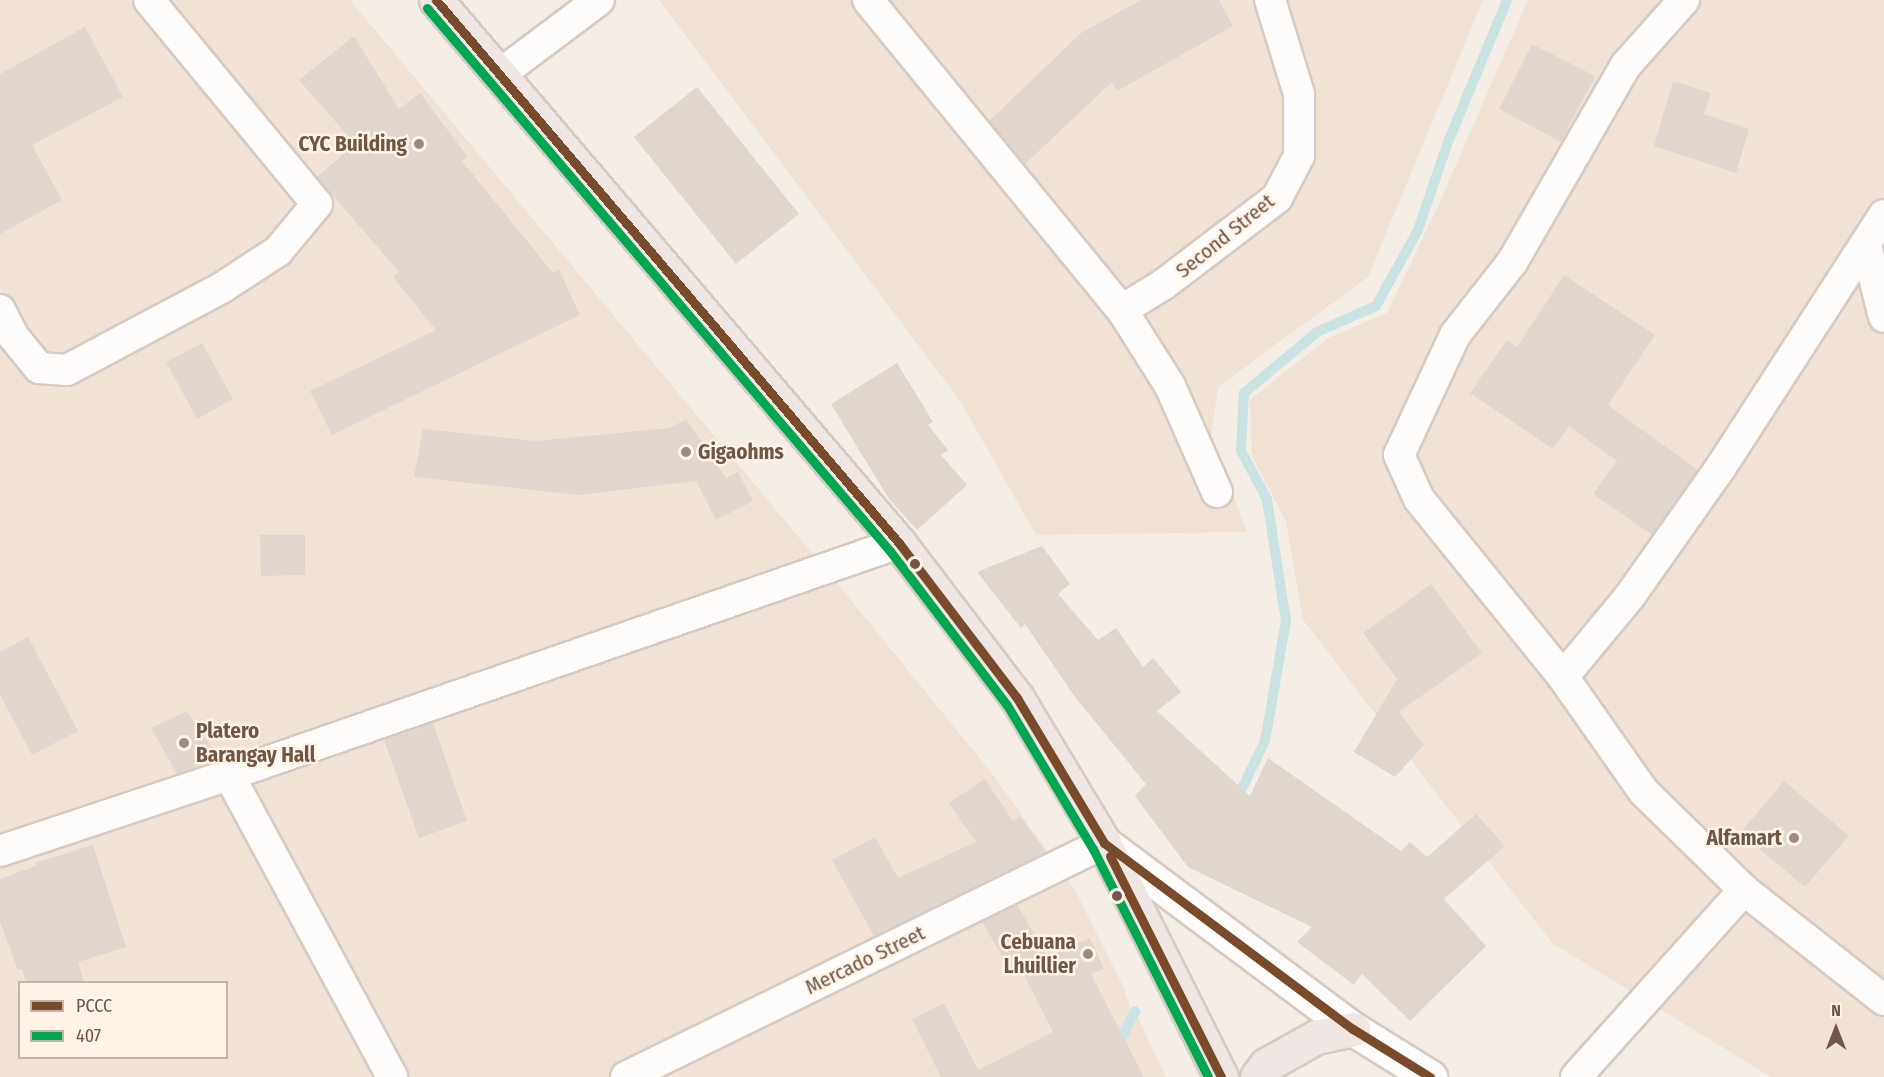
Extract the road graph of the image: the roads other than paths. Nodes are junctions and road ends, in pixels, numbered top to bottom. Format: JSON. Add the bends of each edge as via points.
{"nodes":[{"id":1,"x":149,"y":0,"type":"edge"},
{"id":2,"x":436,"y":0,"type":"edge"},
{"id":3,"x":599,"y":0,"type":"edge"},
{"id":4,"x":868,"y":0,"type":"edge"},
{"id":5,"x":1270,"y":0,"type":"edge"},
{"id":6,"x":1684,"y":0,"type":"edge"},
{"id":7,"x":499,"y":75,"type":"junction"},
{"id":8,"x":1884,"y":215,"type":"edge"},
{"id":9,"x":1866,"y":245,"type":"junction"},
{"id":10,"x":0,"y":310,"type":"edge"},
{"id":11,"x":1122,"y":310,"type":"junction"},
{"id":12,"x":1884,"y":317,"type":"edge"},
{"id":13,"x":1218,"y":492,"type":"dead end"},
{"id":14,"x":899,"y":543,"type":"junction"},
{"id":15,"x":1563,"y":676,"type":"junction"},
{"id":16,"x":229,"y":774,"type":"junction"},
{"id":17,"x":1104,"y":843,"type":"junction"},
{"id":18,"x":0,"y":851,"type":"edge"},
{"id":19,"x":1744,"y":890,"type":"junction"},
{"id":20,"x":1884,"y":1000,"type":"edge"},
{"id":21,"x":1353,"y":1029,"type":"junction"},
{"id":22,"x":392,"y":1077,"type":"edge"},
{"id":23,"x":626,"y":1077,"type":"edge"},
{"id":24,"x":1221,"y":1077,"type":"edge"},
{"id":25,"x":1257,"y":1077,"type":"edge"},
{"id":26,"x":1430,"y":1077,"type":"edge"},
{"id":27,"x":1576,"y":1077,"type":"edge"}],
"edges":[{"from":1,"to":10,"type":"street","via":[[317,204],[278,251],[222,287],[67,370],[39,368],[13,336]]},
{"from":2,"to":7,"type":"highway"},
{"from":3,"to":7,"type":"street"},
{"from":4,"to":11,"type":"street"},
{"from":5,"to":11,"type":"street","name":"Second Street","via":[[1299,94],[1299,156],[1277,198],[1164,284]]},
{"from":6,"to":15,"type":"street","via":[[1626,65],[1513,261],[1455,335],[1399,455],[1419,499]]},
{"from":7,"to":14,"type":"highway"},
{"from":8,"to":9,"type":"street"},
{"from":9,"to":12,"type":"street"},
{"from":9,"to":15,"type":"street","via":[[1650,568]]},
{"from":11,"to":13,"type":"street","via":[[1170,386]]},
{"from":14,"to":16,"type":"street"},
{"from":14,"to":17,"type":"highway","via":[[1017,698]]},
{"from":15,"to":19,"type":"street","via":[[1643,791]]},
{"from":16,"to":18,"type":"street"},
{"from":16,"to":22,"type":"street"},
{"from":17,"to":21,"type":"main road"},
{"from":17,"to":23,"type":"street","name":"Mercado Street"},
{"from":17,"to":24,"type":"highway"},
{"from":19,"to":20,"type":"street"},
{"from":19,"to":27,"type":"street"},
{"from":21,"to":25,"type":"highway","via":[[1316,1037],[1266,1065]]},
{"from":21,"to":26,"type":"main road"}]}
